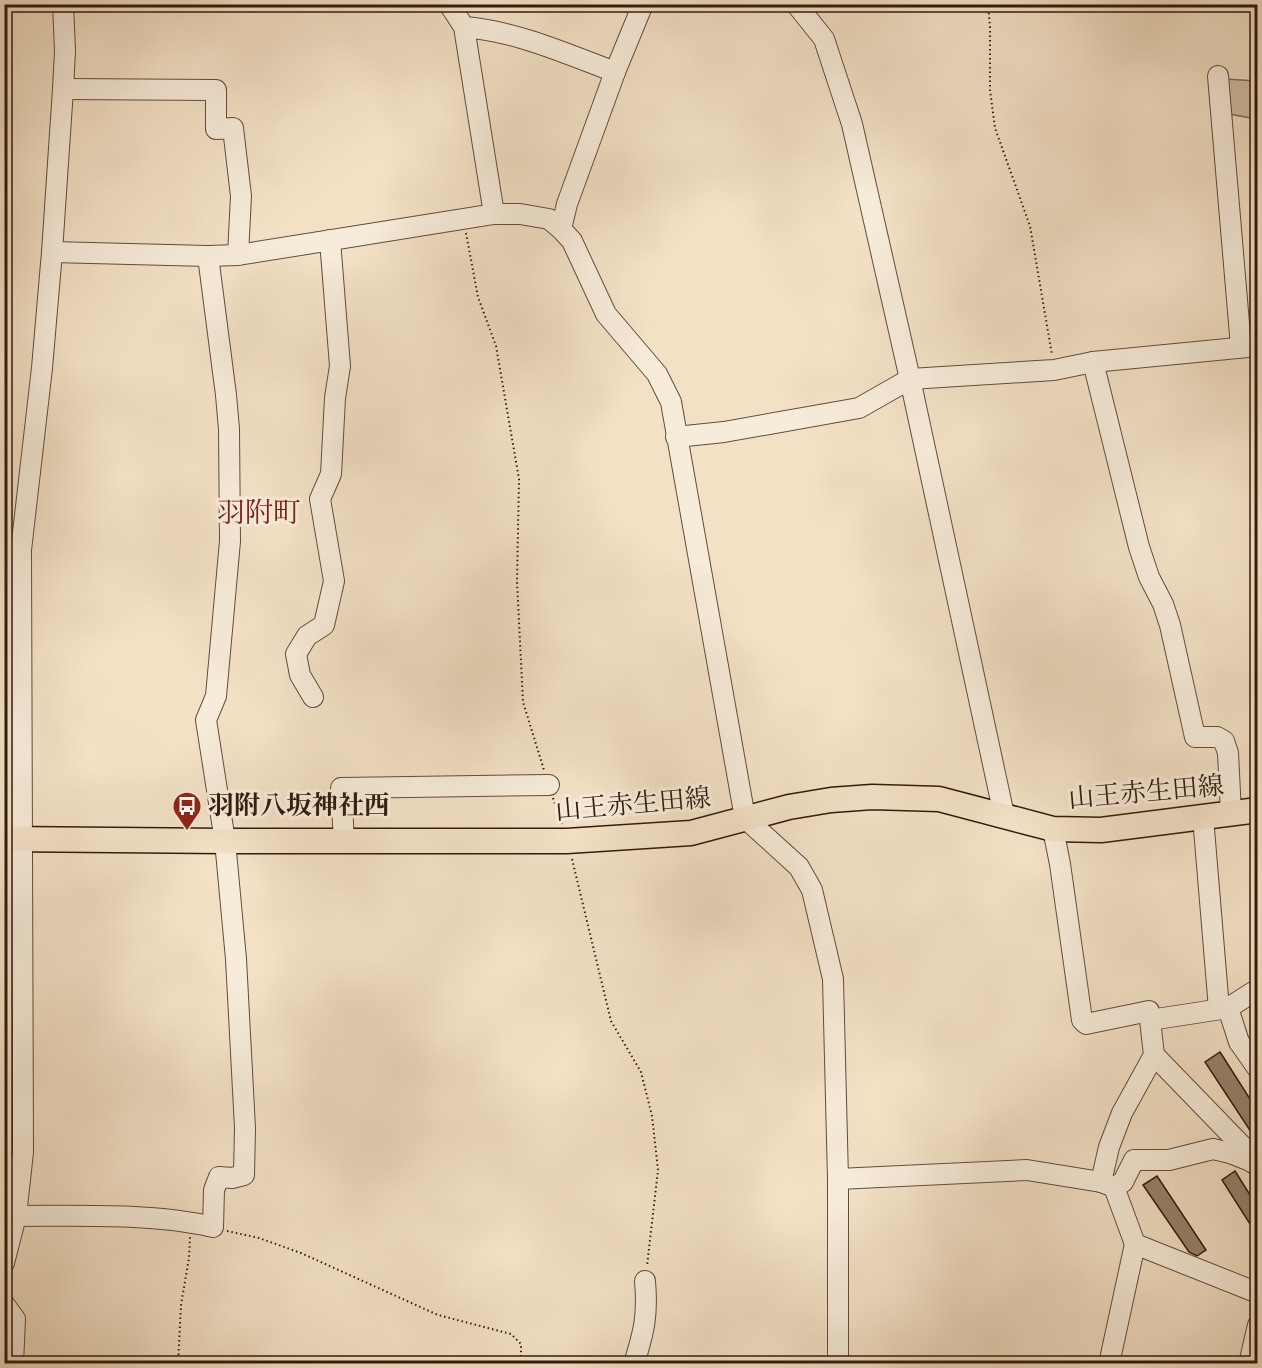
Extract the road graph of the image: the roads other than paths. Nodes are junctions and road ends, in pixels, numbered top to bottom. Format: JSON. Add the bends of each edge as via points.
{"nodes":[{"id":1,"x":63,"y":4,"type":"edge"},
{"id":2,"x":449,"y":4,"type":"edge"},
{"id":3,"x":643,"y":4,"type":"edge"},
{"id":4,"x":796,"y":4,"type":"edge"},
{"id":5,"x":464,"y":27,"type":"junction"},
{"id":6,"x":615,"y":72,"type":"junction"},
{"id":7,"x":1218,"y":76,"type":"dead end"},
{"id":8,"x":63,"y":89,"type":"junction"},
{"id":9,"x":494,"y":214,"type":"junction"},
{"id":10,"x":561,"y":229,"type":"junction"},
{"id":11,"x":330,"y":240,"type":"junction"},
{"id":12,"x":52,"y":252,"type":"junction"},
{"id":13,"x":238,"y":255,"type":"junction"},
{"id":14,"x":208,"y":256,"type":"junction"},
{"id":15,"x":1249,"y":346,"type":"edge"},
{"id":16,"x":1093,"y":362,"type":"junction"},
{"id":17,"x":910,"y":380,"type":"junction"},
{"id":18,"x":676,"y":436,"type":"junction"},
{"id":19,"x":313,"y":697,"type":"dead end"},
{"id":20,"x":549,"y":785,"type":"road end"},
{"id":21,"x":1257,"y":810,"type":"edge"},
{"id":22,"x":1232,"y":813,"type":"junction"},
{"id":23,"x":1004,"y":815,"type":"junction"},
{"id":24,"x":1203,"y":817,"type":"junction"},
{"id":25,"x":746,"y":818,"type":"junction"},
{"id":26,"x":1053,"y":829,"type":"junction"},
{"id":27,"x":14,"y":839,"type":"edge"},
{"id":28,"x":344,"y":841,"type":"junction"},
{"id":29,"x":225,"y":842,"type":"junction"},
{"id":30,"x":1257,"y":989,"type":"edge"},
{"id":31,"x":1223,"y":1008,"type":"junction"},
{"id":32,"x":1150,"y":1020,"type":"junction"},
{"id":33,"x":1154,"y":1055,"type":"junction"},
{"id":34,"x":1257,"y":1069,"type":"edge"},
{"id":35,"x":1255,"y":1164,"type":"edge"},
{"id":36,"x":838,"y":1179,"type":"junction"},
{"id":37,"x":1108,"y":1185,"type":"junction"},
{"id":38,"x":16,"y":1216,"type":"junction"},
{"id":39,"x":1135,"y":1244,"type":"junction"},
{"id":40,"x":4,"y":1263,"type":"edge"},
{"id":41,"x":645,"y":1281,"type":"road end"},
{"id":42,"x":1257,"y":1293,"type":"edge"},
{"id":43,"x":4,"y":1304,"type":"edge"},
{"id":44,"x":1257,"y":1325,"type":"edge"},
{"id":45,"x":13,"y":1364,"type":"edge"},
{"id":46,"x":633,"y":1364,"type":"edge"},
{"id":47,"x":838,"y":1364,"type":"edge"},
{"id":48,"x":1109,"y":1364,"type":"edge"},
{"id":49,"x":1249,"y":1364,"type":"edge"}],
"edges":[{"from":1,"to":8,"type":"street"},
{"from":2,"to":5,"type":"street"},
{"from":3,"to":6,"type":"street"},
{"from":4,"to":17,"type":"street","via":[[824,39],[852,124]]},
{"from":5,"to":6,"type":"street","via":[[483,28],[534,42]]},
{"from":5,"to":9,"type":"street"},
{"from":6,"to":10,"type":"street"},
{"from":7,"to":15,"type":"street"},
{"from":8,"to":12,"type":"street"},
{"from":8,"to":13,"type":"street","via":[[216,90],[216,129],[233,128],[241,196]]},
{"from":9,"to":10,"type":"street","via":[[549,219]]},
{"from":9,"to":11,"type":"street"},
{"from":10,"to":18,"type":"street","via":[[572,241],[606,314],[657,374],[671,402]]},
{"from":11,"to":13,"type":"street"},
{"from":11,"to":19,"type":"street","via":[[340,366],[331,474],[320,499],[334,581],[324,625],[307,636],[296,654],[300,675]]},
{"from":12,"to":14,"type":"street"},
{"from":12,"to":27,"type":"street","via":[[21,550]]},
{"from":13,"to":14,"type":"street"},
{"from":14,"to":29,"type":"street","via":[[226,395],[230,541],[216,696],[206,720]]},
{"from":15,"to":16,"type":"street"},
{"from":16,"to":17,"type":"street","via":[[1054,370]]},
{"from":16,"to":22,"type":"street","via":[[1139,547],[1170,625],[1195,737],[1217,737],[1224,741],[1228,753]]},
{"from":17,"to":18,"type":"street","via":[[859,408],[724,432]]},
{"from":17,"to":23,"type":"street"},
{"from":18,"to":25,"type":"street"},
{"from":20,"to":28,"type":"street","via":[[341,788]]},
{"from":21,"to":22,"type":"main road","name":"山王赤生田線"},
{"from":22,"to":24,"type":"main road","name":"山王赤生田線"},
{"from":23,"to":25,"type":"main road","name":"山王赤生田線","via":[[939,799],[872,797],[831,800]]},
{"from":23,"to":26,"type":"main road","name":"山王赤生田線"},
{"from":24,"to":26,"type":"main road","name":"山王赤生田線","via":[[1101,830]]},
{"from":24,"to":31,"type":"street"},
{"from":25,"to":28,"type":"main road","name":"山王赤生田線","via":[[692,833],[567,842]]},
{"from":25,"to":36,"type":"street","via":[[799,867],[812,890],[833,979]]},
{"from":26,"to":32,"type":"street","via":[[1082,1020],[1086,1024],[1149,1011]]},
{"from":27,"to":29,"type":"main road","name":"山王赤生田線"},
{"from":27,"to":38,"type":"street","via":[[23,1152]]},
{"from":28,"to":29,"type":"main road","name":"山王赤生田線"},
{"from":29,"to":38,"type":"street","via":[[236,959],[244,1175],[219,1177],[214,1190],[213,1227],[94,1216]]},
{"from":30,"to":31,"type":"street"},
{"from":31,"to":32,"type":"street"},
{"from":31,"to":34,"type":"street"},
{"from":32,"to":33,"type":"street"},
{"from":33,"to":35,"type":"street"},
{"from":33,"to":37,"type":"street","via":[[1122,1113],[1109,1147]]},
{"from":35,"to":37,"type":"street","via":[[1213,1149],[1169,1160],[1134,1160],[1123,1182]]},
{"from":36,"to":37,"type":"street","via":[[1027,1170]]},
{"from":36,"to":47,"type":"street"},
{"from":37,"to":39,"type":"street"},
{"from":38,"to":40,"type":"street"},
{"from":39,"to":42,"type":"street"},
{"from":39,"to":48,"type":"street"},
{"from":41,"to":46,"type":"street","via":[[648,1309]]},
{"from":43,"to":45,"type":"street","via":[[15,1319]]},
{"from":44,"to":49,"type":"street"}]}
